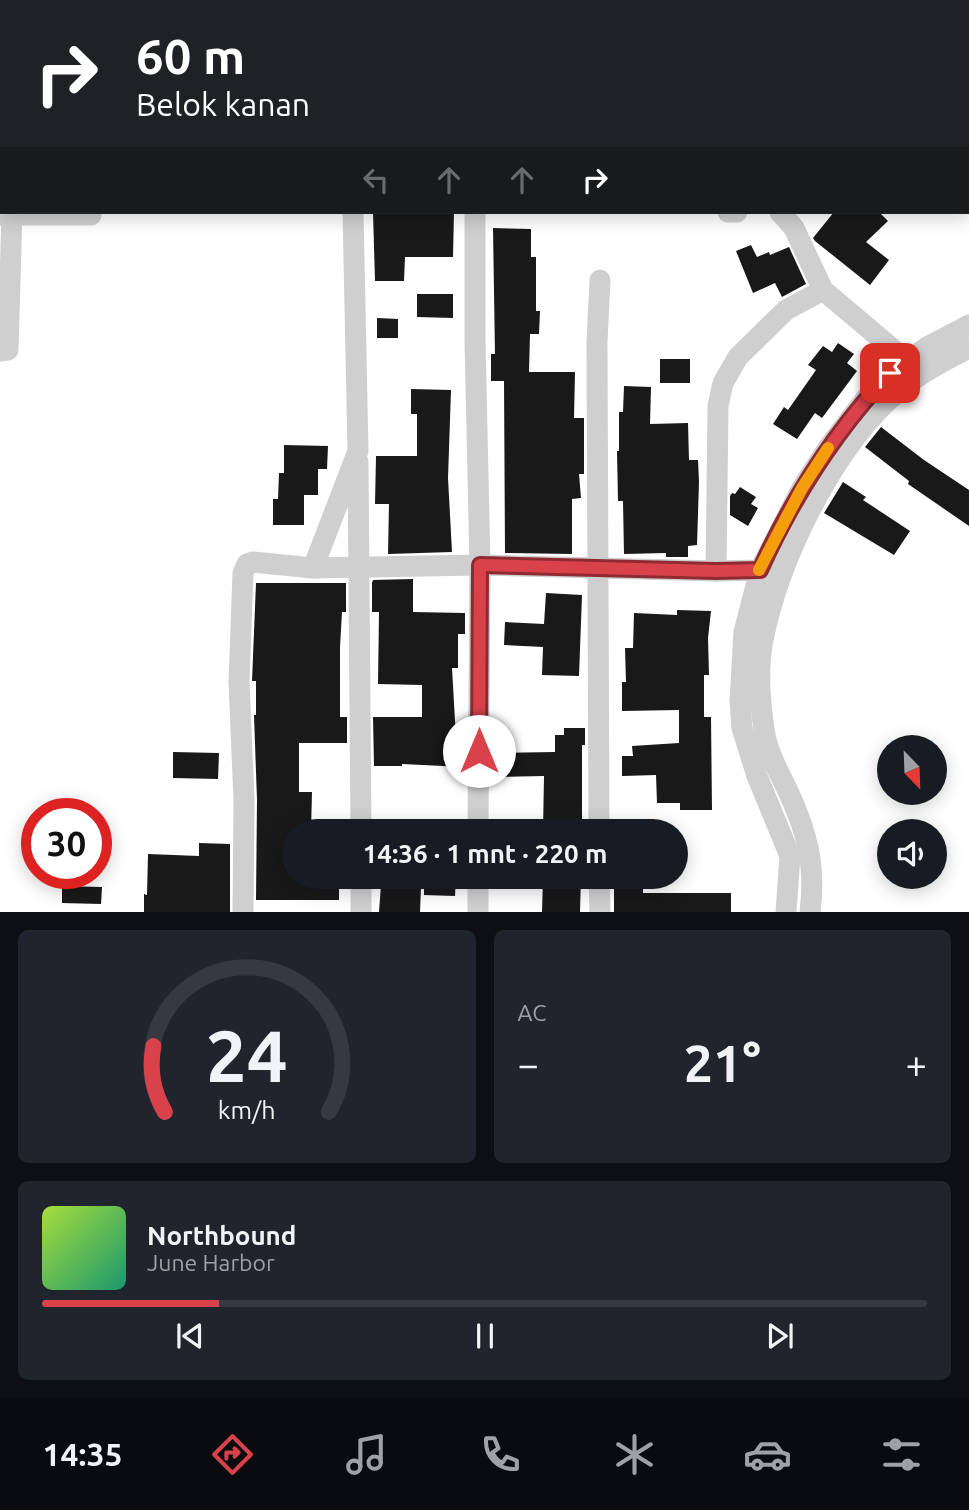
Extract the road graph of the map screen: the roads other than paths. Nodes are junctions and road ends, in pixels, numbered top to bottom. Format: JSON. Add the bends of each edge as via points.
{"nodes":[{"id":1,"x":8,"y":214,"type":"edge"},
{"id":2,"x":353,"y":214,"type":"edge"},
{"id":3,"x":475,"y":214,"type":"edge"},
{"id":4,"x":782,"y":214,"type":"edge"},
{"id":5,"x":91,"y":215,"type":"dead end"},
{"id":6,"x":600,"y":280,"type":"dead end"},
{"id":7,"x":823,"y":290,"type":"junction"},
{"id":8,"x":969,"y":325,"type":"edge"},
{"id":9,"x":969,"y":348,"type":"edge"},
{"id":10,"x":3,"y":350,"type":"edge"},
{"id":11,"x":907,"y":361,"type":"junction"},
{"id":12,"x":358,"y":451,"type":"junction"},
{"id":13,"x":480,"y":565,"type":"junction"},
{"id":14,"x":359,"y":567,"type":"junction"},
{"id":15,"x":597,"y":567,"type":"junction"},
{"id":16,"x":313,"y":568,"type":"junction"},
{"id":17,"x":716,"y":571,"type":"junction"},
{"id":18,"x":770,"y":572,"type":"junction"},
{"id":19,"x":360,"y":819,"type":"edge"},
{"id":20,"x":478,"y":819,"type":"edge"},
{"id":21,"x":599,"y":819,"type":"edge"},
{"id":22,"x":361,"y":889,"type":"edge"},
{"id":23,"x":478,"y":889,"type":"edge"},
{"id":24,"x":599,"y":889,"type":"edge"},
{"id":25,"x":243,"y":912,"type":"edge"},
{"id":26,"x":361,"y":912,"type":"edge"},
{"id":27,"x":478,"y":912,"type":"edge"},
{"id":28,"x":600,"y":912,"type":"edge"},
{"id":29,"x":786,"y":912,"type":"edge"},
{"id":30,"x":810,"y":912,"type":"edge"}],
"edges":[{"from":1,"to":5,"type":"street"},
{"from":1,"to":10,"type":"street"},
{"from":2,"to":12,"type":"street"},
{"from":3,"to":13,"type":"street"},
{"from":4,"to":7,"type":"street","via":[[794,228]]},
{"from":6,"to":15,"type":"street"},
{"from":7,"to":11,"type":"street"},
{"from":7,"to":17,"type":"street","via":[[786,310],[738,357],[723,383],[718,406]]},
{"from":8,"to":11,"type":"street"},
{"from":9,"to":18,"type":"street","via":[[931,367],[873,417],[842,455]]},
{"from":11,"to":18,"type":"street","via":[[867,397],[802,488]]},
{"from":12,"to":14,"type":"street"},
{"from":12,"to":16,"type":"street"},
{"from":13,"to":14,"type":"street"},
{"from":13,"to":15,"type":"street"},
{"from":13,"to":20,"type":"street"},
{"from":14,"to":16,"type":"street"},
{"from":14,"to":19,"type":"street"},
{"from":15,"to":17,"type":"street"},
{"from":15,"to":21,"type":"street"},
{"from":16,"to":25,"type":"street","via":[[253,562],[243,573],[239,682]]},
{"from":17,"to":18,"type":"street"},
{"from":18,"to":29,"type":"street","via":[[744,632],[740,709],[757,776],[790,856]]},
{"from":18,"to":30,"type":"street","via":[[760,692],[765,738],[809,846]]},
{"from":22,"to":26,"type":"street"},
{"from":23,"to":27,"type":"street"},
{"from":24,"to":28,"type":"street"}]}
